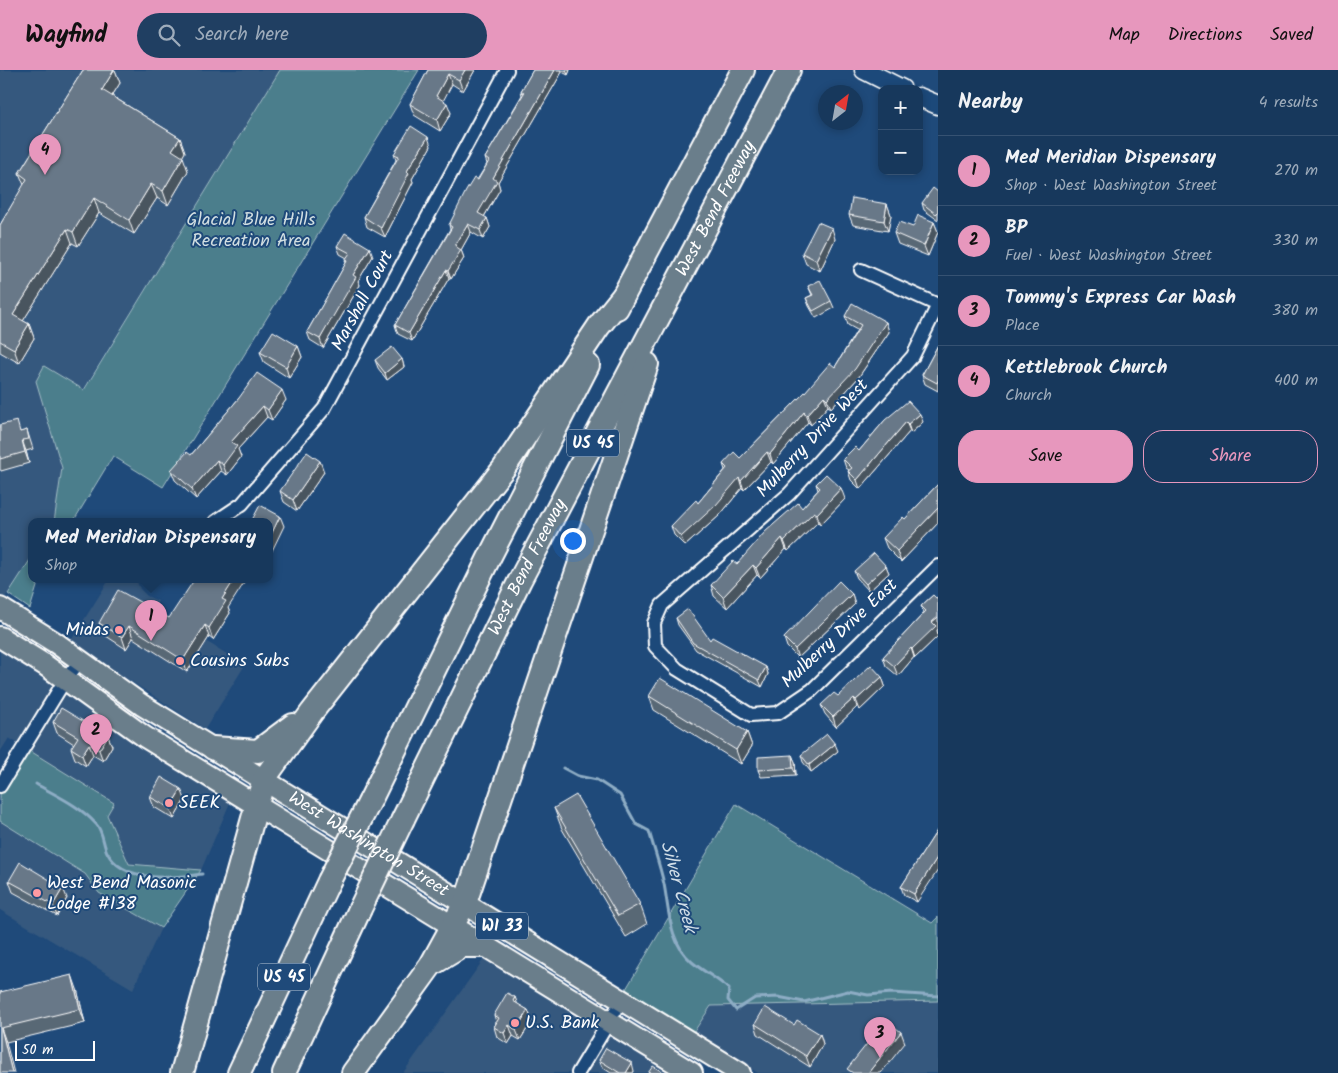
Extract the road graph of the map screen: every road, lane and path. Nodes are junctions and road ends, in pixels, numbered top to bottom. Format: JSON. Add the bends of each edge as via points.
{"nodes":[{"id":1,"x":507,"y":70,"type":"edge"},
{"id":2,"x":743,"y":70,"type":"edge"},
{"id":3,"x":789,"y":70,"type":"edge"},
{"id":4,"x":864,"y":70,"type":"edge"},
{"id":5,"x":894,"y":85,"type":"edge"},
{"id":6,"x":923,"y":99,"type":"edge"},
{"id":7,"x":938,"y":105,"type":"edge"},
{"id":8,"x":861,"y":270,"type":"dead end"},
{"id":9,"x":624,"y":294,"type":"junction"},
{"id":10,"x":668,"y":302,"type":"junction"},
{"id":11,"x":938,"y":305,"type":"edge"},
{"id":12,"x":221,"y":518,"type":"edge"},
{"id":13,"x":938,"y":566,"type":"edge"},
{"id":14,"x":0,"y":608,"type":"edge"},
{"id":15,"x":654,"y":623,"type":"joint"},
{"id":16,"x":0,"y":637,"type":"edge"},
{"id":17,"x":81,"y":660,"type":"junction"},
{"id":18,"x":65,"y":680,"type":"junction"},
{"id":19,"x":312,"y":712,"type":"junction"},
{"id":20,"x":213,"y":748,"type":"junction"},
{"id":21,"x":264,"y":779,"type":"junction"},
{"id":22,"x":0,"y":786,"type":"edge"},
{"id":23,"x":256,"y":806,"type":"junction"},
{"id":24,"x":465,"y":903,"type":"junction"},
{"id":25,"x":454,"y":926,"type":"junction"},
{"id":26,"x":486,"y":946,"type":"junction"},
{"id":27,"x":431,"y":965,"type":"junction"},
{"id":28,"x":622,"y":1000,"type":"junction"},
{"id":29,"x":609,"y":1022,"type":"junction"},
{"id":30,"x":182,"y":1073,"type":"edge"},
{"id":31,"x":239,"y":1073,"type":"edge"},
{"id":32,"x":284,"y":1073,"type":"edge"},
{"id":33,"x":353,"y":1073,"type":"edge"},
{"id":34,"x":578,"y":1073,"type":"edge"},
{"id":35,"x":692,"y":1073,"type":"edge"},
{"id":36,"x":740,"y":1073,"type":"edge"}],
"edges":[{"from":1,"to":12,"type":"street","name":"Marshall Court","via":[[324,409],[242,504]]},
{"from":2,"to":9,"type":"highway","number":"US 45"},
{"from":3,"to":10,"type":"highway","name":"West Bend Freeway","number":"US 45"},
{"from":4,"to":5,"type":"street"},
{"from":6,"to":7,"type":"street"},
{"from":8,"to":11,"type":"street"},
{"from":9,"to":19,"type":"highway","via":[[504,468]]},
{"from":9,"to":31,"type":"highway","number":"US 45","bridge":true,"via":[[489,558]]},
{"from":10,"to":24,"type":"highway"},
{"from":10,"to":32,"type":"highway","name":"West Bend Freeway","number":"US 45","bridge":true,"via":[[520,580]]},
{"from":11,"to":15,"type":"street","name":"Mulberry Drive West","via":[[913,356],[796,487],[662,605]]},
{"from":13,"to":15,"type":"street","name":"Mulberry Drive East","via":[[812,690],[778,713],[751,715],[677,670],[655,646]]},
{"from":14,"to":17,"type":"main road","name":"West Washington Street","number":"WI 33"},
{"from":16,"to":18,"type":"main road","name":"West Washington Street","number":"WI 33"},
{"from":17,"to":18,"type":"street"},
{"from":17,"to":20,"type":"main road","name":"West Washington Street","number":"WI 33","via":[[142,705]]},
{"from":18,"to":22,"type":"street"},
{"from":18,"to":23,"type":"main road","name":"West Washington Street","number":"WI 33","via":[[145,736]]},
{"from":19,"to":20,"type":"highway","via":[[258,751]]},
{"from":19,"to":21,"type":"highway"},
{"from":20,"to":21,"type":"main road","name":"West Washington Street","number":"WI 33"},
{"from":21,"to":23,"type":"highway"},
{"from":21,"to":24,"type":"main road","name":"West Washington Street","number":"WI 33"},
{"from":23,"to":25,"type":"main road","name":"West Washington Street","number":"WI 33"},
{"from":23,"to":30,"type":"highway"},
{"from":24,"to":25,"type":"highway"},
{"from":24,"to":28,"type":"main road","name":"West Washington Street","number":"WI 33"},
{"from":25,"to":26,"type":"main road","name":"West Washington Street","number":"WI 33"},
{"from":25,"to":27,"type":"highway"},
{"from":26,"to":27,"type":"highway","via":[[462,946]]},
{"from":26,"to":29,"type":"main road","name":"West Washington Street","number":"WI 33"},
{"from":27,"to":33,"type":"highway"},
{"from":28,"to":29,"type":"street"},
{"from":28,"to":36,"type":"main road","name":"West Washington Street","number":"WI 33"},
{"from":29,"to":34,"type":"street"},
{"from":29,"to":35,"type":"main road","name":"West Washington Street","number":"WI 33"}]}
